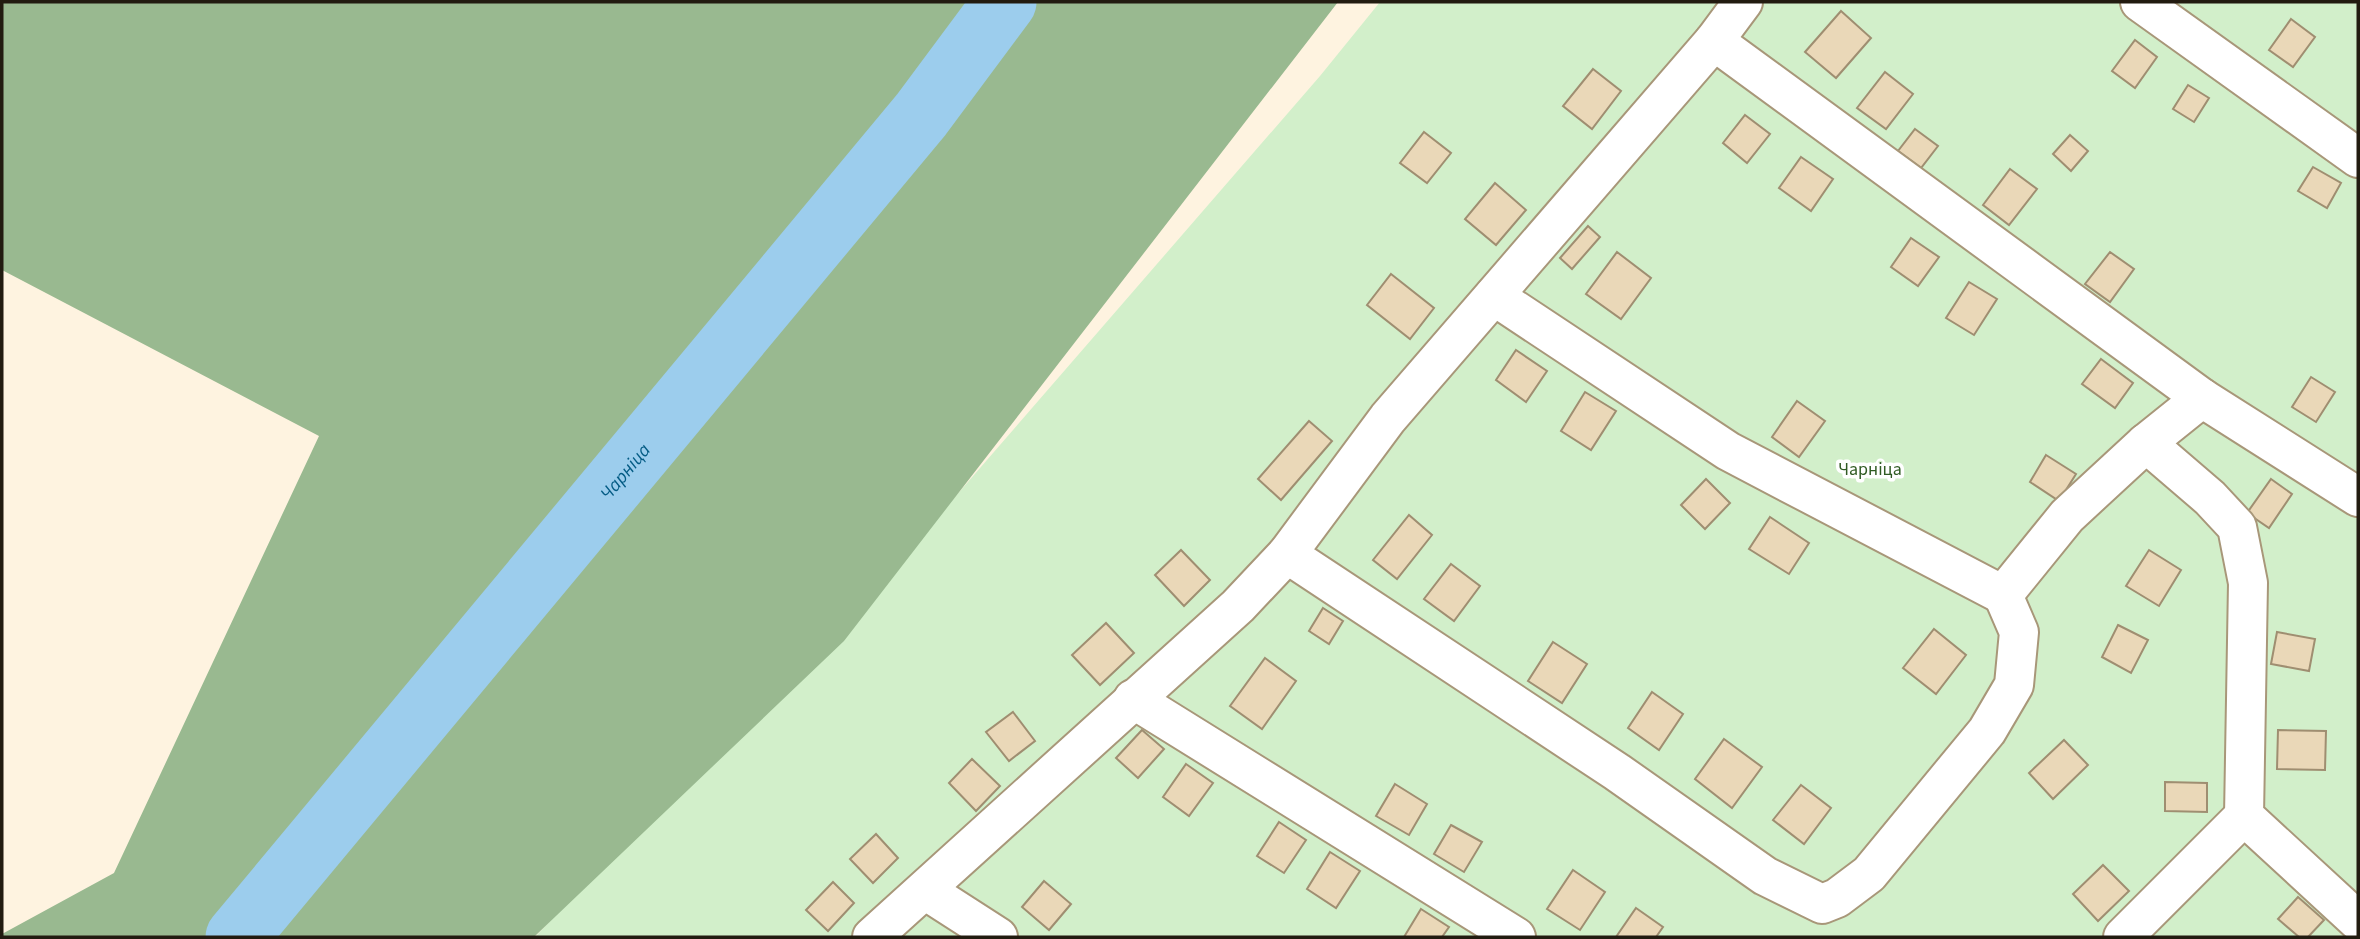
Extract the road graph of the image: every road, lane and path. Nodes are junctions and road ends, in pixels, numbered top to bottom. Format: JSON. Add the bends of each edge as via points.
{"nodes":[{"id":1,"x":1743,"y":2,"type":"edge"},
{"id":2,"x":2140,"y":2,"type":"edge"},
{"id":3,"x":1714,"y":41,"type":"junction"},
{"id":4,"x":2358,"y":158,"type":"edge"},
{"id":5,"x":1494,"y":296,"type":"junction"},
{"id":6,"x":2202,"y":398,"type":"junction"},
{"id":7,"x":2146,"y":443,"type":"junction"},
{"id":8,"x":2358,"y":497,"type":"edge"},
{"id":9,"x":1287,"y":554,"type":"junction"},
{"id":10,"x":2003,"y":595,"type":"junction"},
{"id":11,"x":1133,"y":699,"type":"junction"},
{"id":12,"x":2244,"y":817,"type":"junction"},
{"id":13,"x":925,"y":890,"type":"junction"},
{"id":14,"x":2358,"y":922,"type":"edge"},
{"id":15,"x":872,"y":937,"type":"edge"},
{"id":16,"x":998,"y":937,"type":"edge"},
{"id":17,"x":1516,"y":937,"type":"edge"},
{"id":18,"x":2123,"y":937,"type":"edge"},
{"id":19,"x":2344,"y":937,"type":"edge"}],
"edges":[{"from":1,"to":3,"type":"street"},
{"from":2,"to":4,"type":"street"},
{"from":3,"to":5,"type":"street"},
{"from":3,"to":6,"type":"street"},
{"from":5,"to":9,"type":"street","via":[[1388,418]]},
{"from":5,"to":10,"type":"street","via":[[1728,452]]},
{"from":6,"to":7,"type":"street"},
{"from":6,"to":8,"type":"street"},
{"from":7,"to":10,"type":"street","via":[[2067,516]]},
{"from":7,"to":12,"type":"street","via":[[2237,527],[2248,583]]},
{"from":9,"to":10,"type":"street","via":[[1617,772],[1765,876],[1822,904],[1869,874],[1987,732],[2014,685],[2019,632]]},
{"from":9,"to":11,"type":"street","via":[[1238,606]]},
{"from":11,"to":13,"type":"street"},
{"from":11,"to":17,"type":"street"},
{"from":12,"to":14,"type":"street"},
{"from":12,"to":18,"type":"street"},
{"from":13,"to":15,"type":"street"},
{"from":13,"to":16,"type":"street"},
{"from":14,"to":19,"type":"street"}]}
